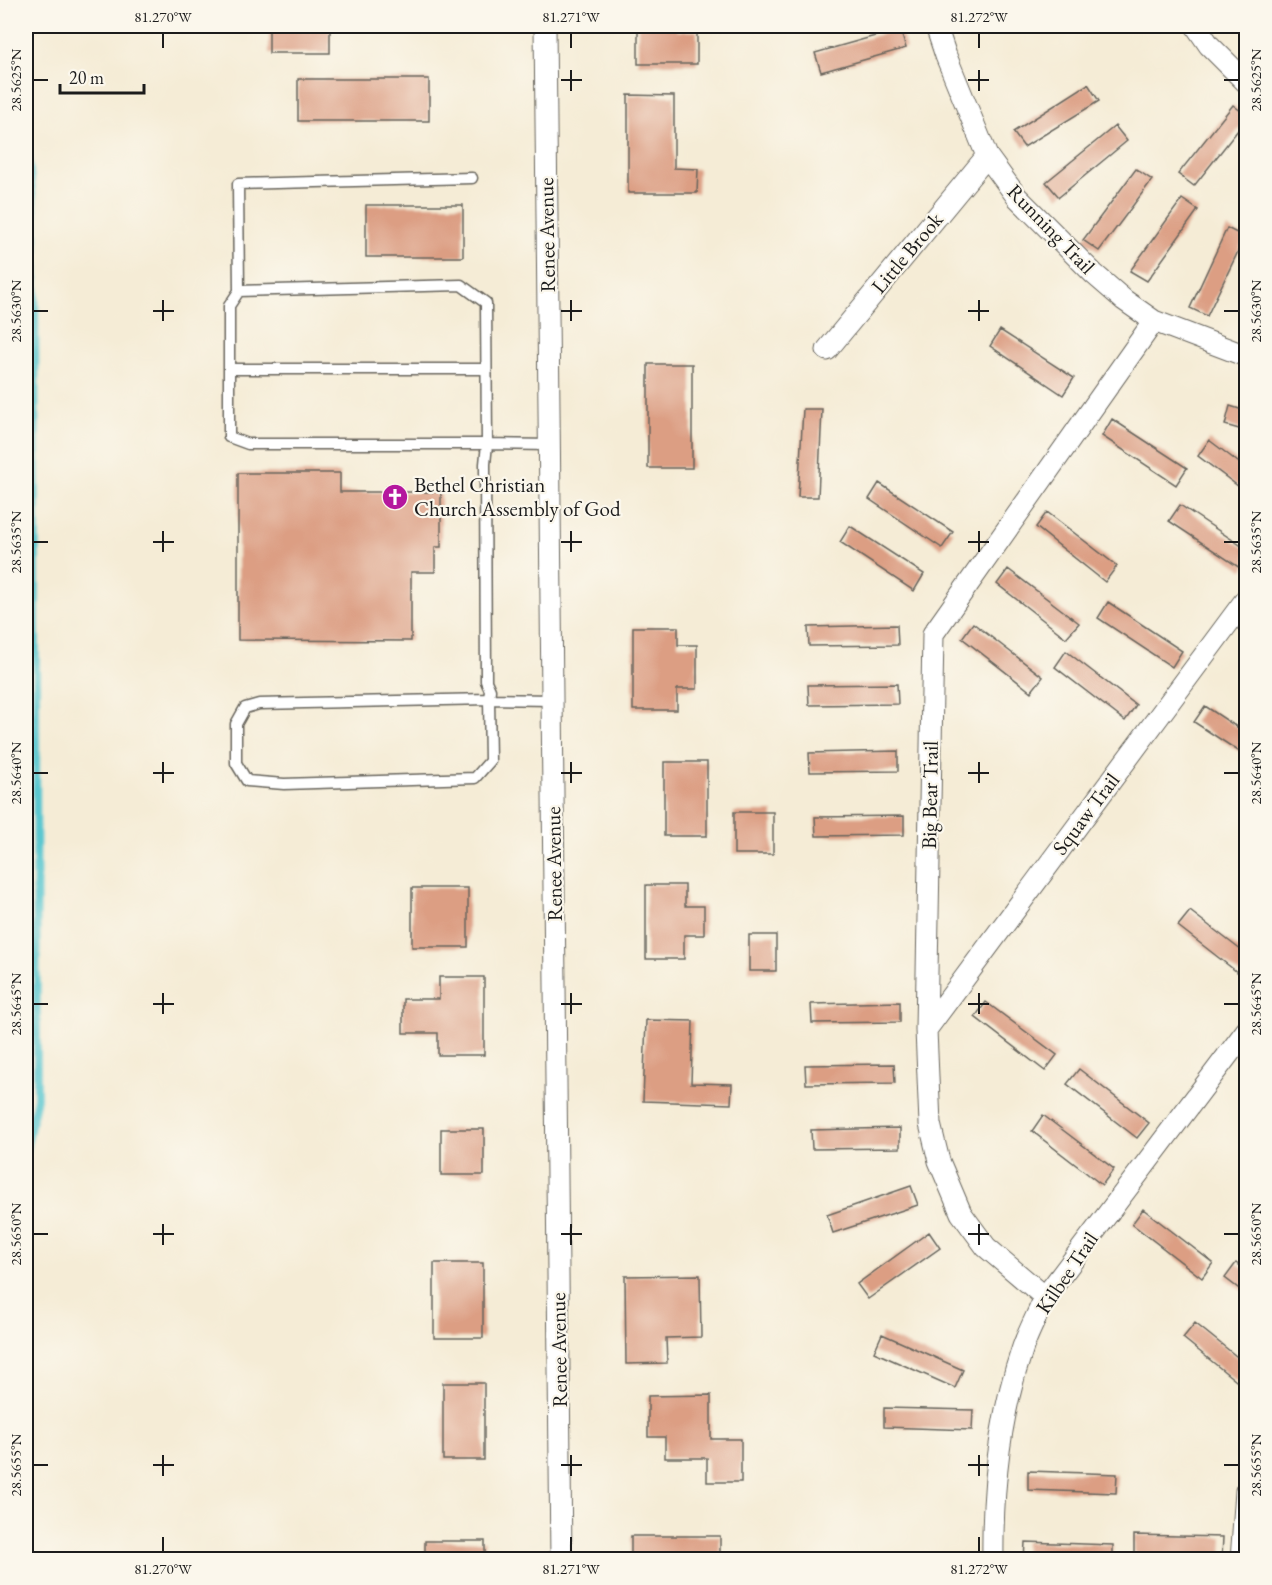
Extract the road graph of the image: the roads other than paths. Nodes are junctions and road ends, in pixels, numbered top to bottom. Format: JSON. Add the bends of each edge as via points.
{"nodes":[{"id":1,"x":545,"y":26,"type":"edge"},
{"id":2,"x":936,"y":26,"type":"edge"},
{"id":3,"x":1196,"y":26,"type":"edge"},
{"id":4,"x":1246,"y":82,"type":"edge"},
{"id":5,"x":987,"y":156,"type":"junction"},
{"id":6,"x":472,"y":178,"type":"dead end"},
{"id":7,"x":239,"y":291,"type":"junction"},
{"id":8,"x":1154,"y":321,"type":"junction"},
{"id":9,"x":827,"y":350,"type":"dead end"},
{"id":10,"x":1246,"y":356,"type":"edge"},
{"id":11,"x":229,"y":369,"type":"junction"},
{"id":12,"x":486,"y":369,"type":"junction"},
{"id":13,"x":487,"y":444,"type":"junction"},
{"id":14,"x":549,"y":445,"type":"junction"},
{"id":15,"x":1246,"y":598,"type":"edge"},
{"id":16,"x":489,"y":699,"type":"junction"},
{"id":17,"x":552,"y":700,"type":"junction"},
{"id":18,"x":926,"y":1030,"type":"junction"},
{"id":19,"x":1246,"y":1030,"type":"edge"},
{"id":20,"x":1045,"y":1297,"type":"junction"},
{"id":21,"x":1246,"y":1491,"type":"edge"},
{"id":22,"x":561,"y":1560,"type":"edge"},
{"id":23,"x":993,"y":1560,"type":"edge"},
{"id":24,"x":1241,"y":1560,"type":"edge"}],
"edges":[{"from":1,"to":14,"type":"street","name":"Renee Avenue"},
{"from":2,"to":5,"type":"street","name":"Running Trail"},
{"from":3,"to":4,"type":"street"},
{"from":5,"to":8,"type":"street","name":"Running Trail","via":[[1017,197],[1094,274]]},
{"from":5,"to":9,"type":"street","name":"Little Brook"},
{"from":6,"to":7,"type":"lane","via":[[238,184]]},
{"from":7,"to":11,"type":"lane","via":[[229,306]]},
{"from":7,"to":12,"type":"lane","via":[[460,285],[486,303]]},
{"from":8,"to":10,"type":"street","name":"Running Trail"},
{"from":8,"to":18,"type":"street","name":"Big Bear Trail","via":[[933,634]]},
{"from":11,"to":12,"type":"lane"},
{"from":11,"to":13,"type":"lane","via":[[229,437],[248,444]]},
{"from":12,"to":13,"type":"lane"},
{"from":13,"to":14,"type":"lane"},
{"from":13,"to":16,"type":"lane"},
{"from":14,"to":17,"type":"street","name":"Renee Avenue"},
{"from":15,"to":18,"type":"street","name":"Squaw Trail"},
{"from":16,"to":16,"type":"lane","via":[[490,761],[475,778],[247,782],[236,763],[236,724],[245,708],[259,704]]},
{"from":16,"to":17,"type":"lane"},
{"from":17,"to":22,"type":"street","name":"Renee Avenue"},
{"from":18,"to":20,"type":"street","name":"Big Bear Trail","via":[[930,1124],[950,1190],[986,1247]]},
{"from":19,"to":20,"type":"street","name":"Kilbee Trail"},
{"from":20,"to":23,"type":"street","name":"Kilbee Trail","via":[[1023,1345],[1012,1382],[996,1492]]},
{"from":21,"to":24,"type":"street"}]}
